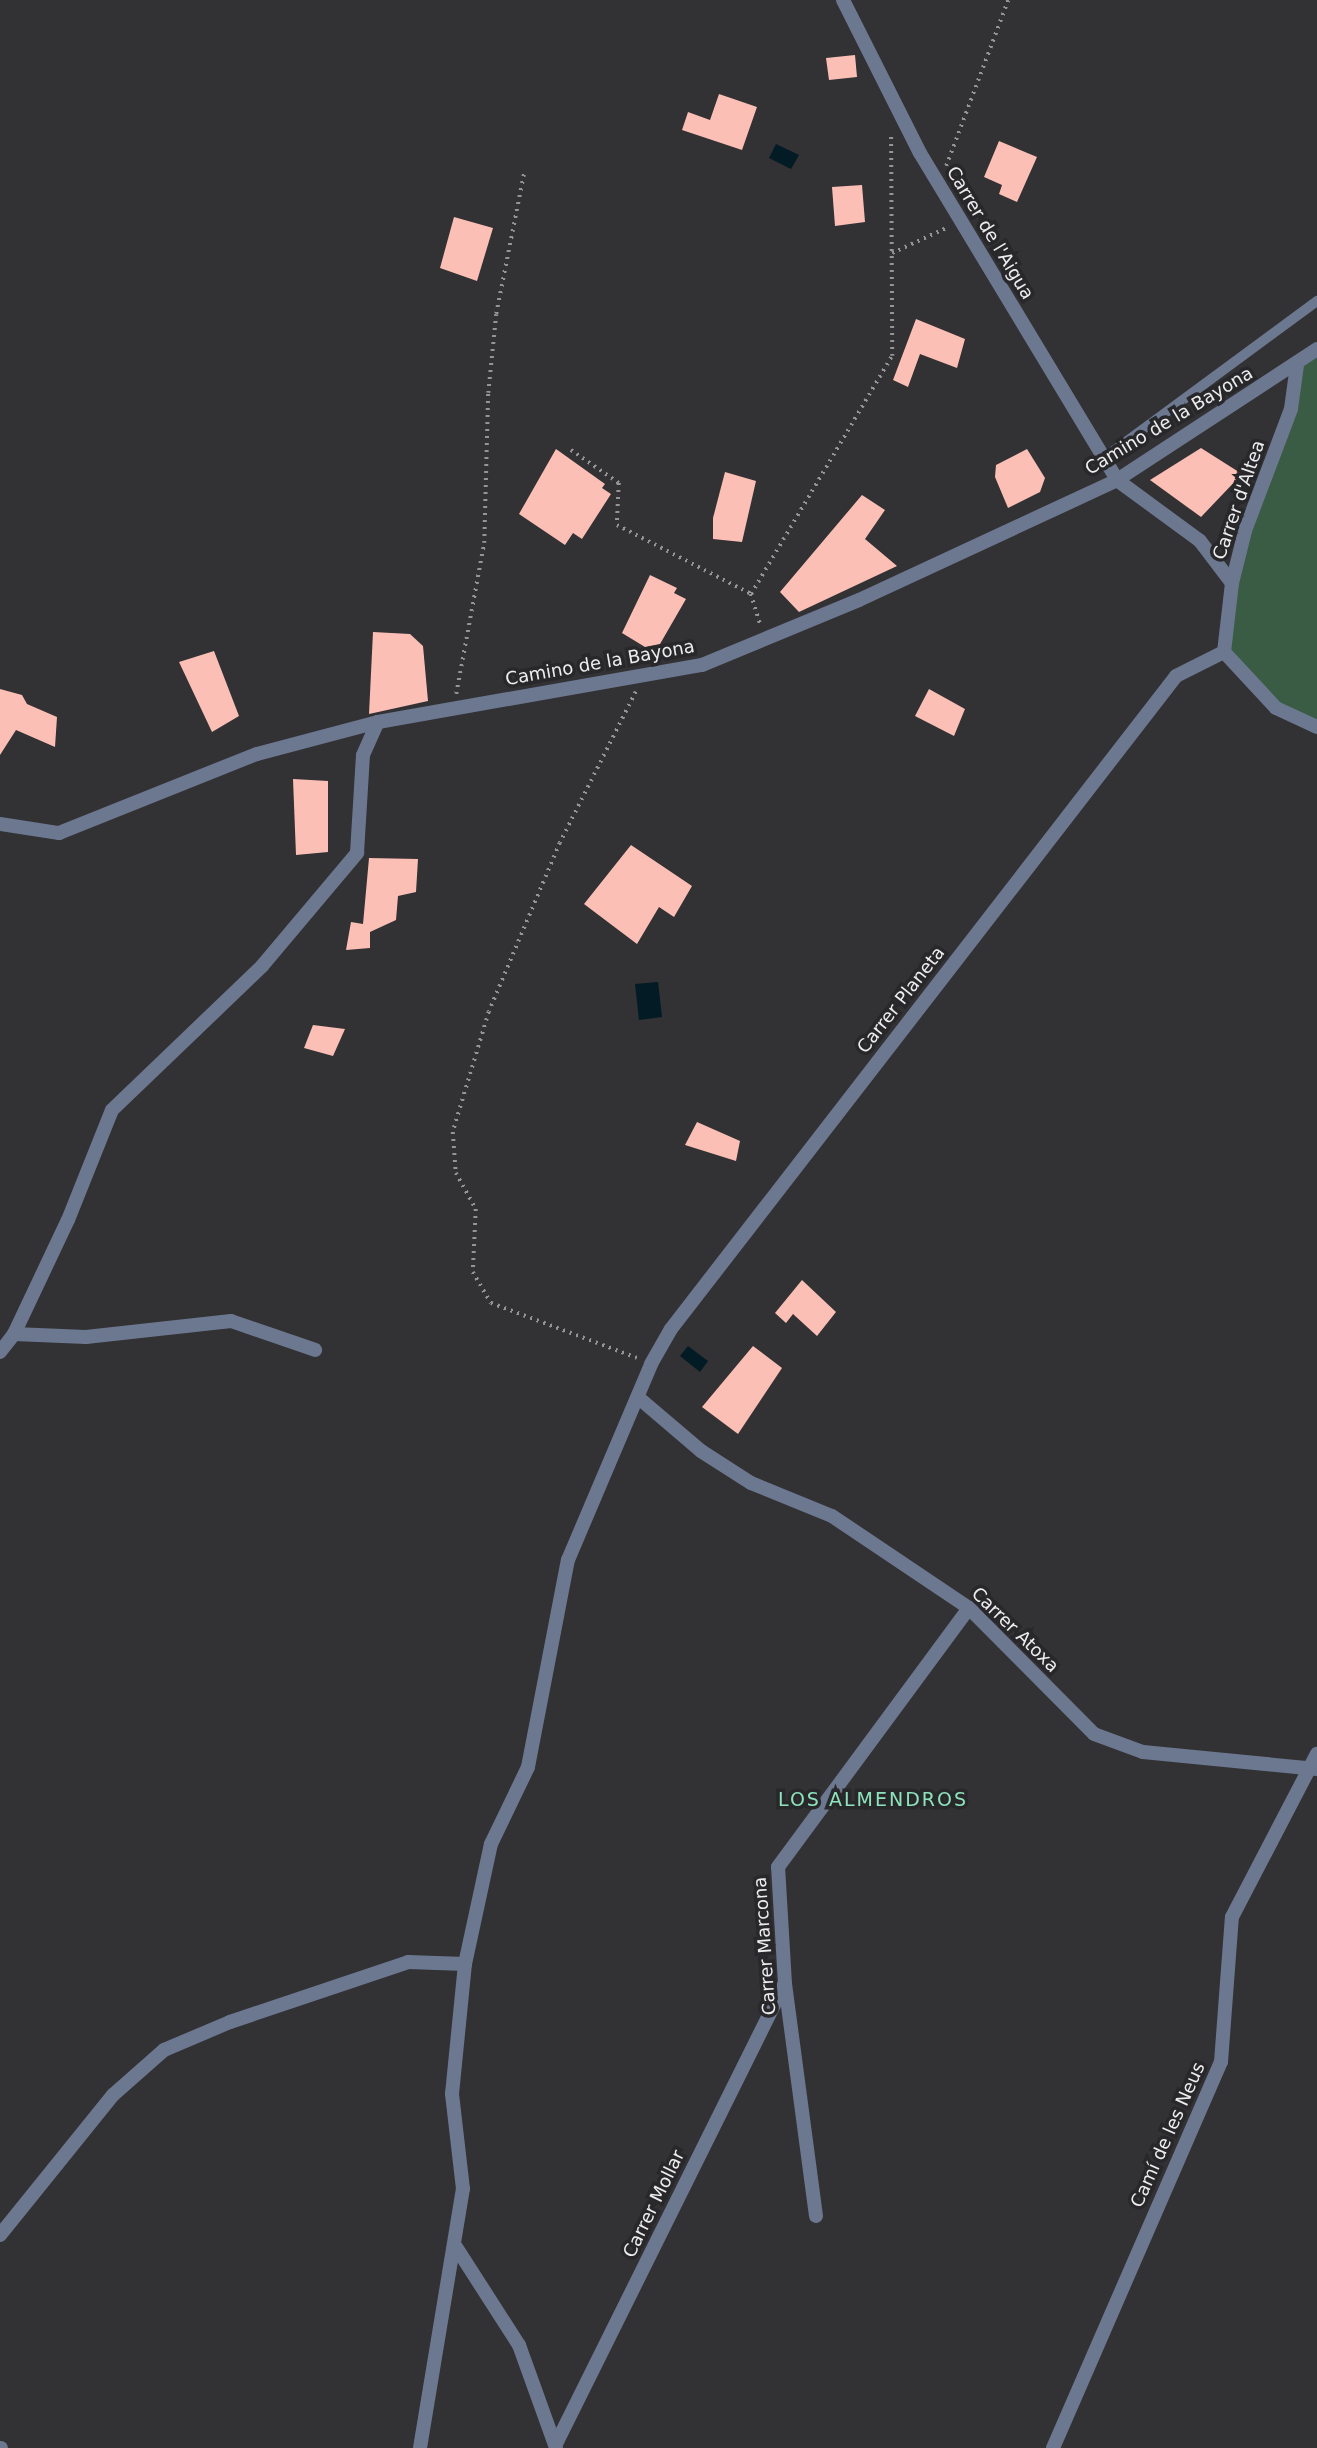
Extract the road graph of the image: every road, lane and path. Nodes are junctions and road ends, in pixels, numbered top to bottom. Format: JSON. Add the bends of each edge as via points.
{"nodes":[{"id":1,"x":843,"y":0,"type":"edge"},
{"id":2,"x":1008,"y":0,"type":"edge"},
{"id":3,"x":891,"y":96,"type":"junction"},
{"id":4,"x":524,"y":173,"type":"dead end"},
{"id":5,"x":939,"y":185,"type":"junction"},
{"id":6,"x":961,"y":221,"type":"junction"},
{"id":7,"x":891,"y":253,"type":"junction"},
{"id":8,"x":1317,"y":302,"type":"edge"},
{"id":9,"x":1317,"y":349,"type":"edge"},
{"id":10,"x":1297,"y":365,"type":"junction"},
{"id":11,"x":572,"y":450,"type":"dead end"},
{"id":12,"x":1104,"y":458,"type":"junction"},
{"id":13,"x":1117,"y":480,"type":"junction"},
{"id":14,"x":1232,"y":583,"type":"junction"},
{"id":15,"x":751,"y":594,"type":"junction"},
{"id":16,"x":765,"y":639,"type":"junction"},
{"id":17,"x":1224,"y":652,"type":"junction"},
{"id":18,"x":644,"y":676,"type":"junction"},
{"id":19,"x":454,"y":709,"type":"junction"},
{"id":20,"x":378,"y":722,"type":"junction"},
{"id":21,"x":1317,"y":727,"type":"edge"},
{"id":22,"x":0,"y":824,"type":"edge"},
{"id":23,"x":14,"y":1334,"type":"junction"},
{"id":24,"x":315,"y":1350,"type":"dead end"},
{"id":25,"x":0,"y":1352,"type":"edge"},
{"id":26,"x":652,"y":1364,"type":"junction"},
{"id":27,"x":640,"y":1399,"type":"junction"},
{"id":28,"x":969,"y":1608,"type":"junction"},
{"id":29,"x":1317,"y":1754,"type":"edge"},
{"id":30,"x":1314,"y":1769,"type":"edge"},
{"id":31,"x":465,"y":1964,"type":"junction"},
{"id":32,"x":785,"y":1984,"type":"junction"},
{"id":33,"x":816,"y":2216,"type":"dead end"},
{"id":34,"x":0,"y":2235,"type":"edge"},
{"id":35,"x":456,"y":2248,"type":"junction"},
{"id":36,"x":556,"y":2445,"type":"edge"},
{"id":37,"x":420,"y":2448,"type":"edge"},
{"id":38,"x":1053,"y":2448,"type":"edge"}],
"edges":[{"from":1,"to":3,"type":"street","name":"Carrer de l'Aigua"},
{"from":2,"to":5,"type":"path"},
{"from":3,"to":5,"type":"street","name":"Carrer de l'Aigua"},
{"from":3,"to":7,"type":"path"},
{"from":4,"to":19,"type":"path","via":[[496,314],[488,393],[484,543]]},
{"from":5,"to":6,"type":"street","name":"Carrer de l'Aigua"},
{"from":6,"to":7,"type":"path"},
{"from":6,"to":12,"type":"street","name":"Carrer de l'Aigua"},
{"from":7,"to":15,"type":"path","via":[[892,356]]},
{"from":8,"to":12,"type":"lane"},
{"from":9,"to":10,"type":"street","name":"Camino de la Bayona"},
{"from":10,"to":13,"type":"street","name":"Camino de la Bayona"},
{"from":10,"to":14,"type":"street","name":"Carrer d'Altea","via":[[1291,409],[1245,531]]},
{"from":11,"to":15,"type":"path","via":[[618,483],[617,525]]},
{"from":12,"to":13,"type":"street","name":"Carrer de l'Aigua"},
{"from":13,"to":14,"type":"street","via":[[1200,541]]},
{"from":13,"to":16,"type":"street","name":"Camino de la Bayona"},
{"from":14,"to":17,"type":"street","name":"Carrer d'Altea"},
{"from":15,"to":16,"type":"path"},
{"from":16,"to":18,"type":"street","name":"Camino de la Bayona","via":[[702,665]]},
{"from":17,"to":21,"type":"street","via":[[1276,708]]},
{"from":17,"to":26,"type":"street","name":"Carrer Planeta","via":[[1175,676],[680,1317]]},
{"from":18,"to":19,"type":"street","name":"Camino de la Bayona"},
{"from":18,"to":26,"type":"path","via":[[560,843],[489,1012],[453,1132],[456,1173],[476,1209],[473,1272],[491,1303]]},
{"from":19,"to":20,"type":"street","name":"Camino de la Bayona"},
{"from":20,"to":22,"type":"street","name":"Camino de la Bayona","via":[[257,754],[60,833]]},
{"from":20,"to":23,"type":"street","via":[[363,755],[356,853],[262,967],[112,1110],[68,1220]]},
{"from":23,"to":24,"type":"street","via":[[86,1337],[231,1321]]},
{"from":23,"to":25,"type":"street"},
{"from":26,"to":27,"type":"street","name":"Carrer Planeta"},
{"from":27,"to":28,"type":"street","name":"Carrer Atoxa","via":[[701,1451],[751,1483],[832,1516]]},
{"from":27,"to":31,"type":"street","name":"Carrer Planeta","via":[[568,1560],[527,1767],[491,1844]]},
{"from":28,"to":30,"type":"street","name":"Carrer Atoxa","via":[[1094,1734],[1143,1752]]},
{"from":28,"to":32,"type":"street","name":"Carrer Marcona","via":[[778,1867]]},
{"from":29,"to":30,"type":"street","name":"Camí de les Neus"},
{"from":30,"to":38,"type":"street","name":"Camí de les Neus","via":[[1232,1917],[1221,2062]]},
{"from":31,"to":34,"type":"street","via":[[408,1962],[230,2022],[164,2050],[113,2095]]},
{"from":31,"to":35,"type":"street","name":"Carrer Planeta","via":[[452,2094],[463,2189]]},
{"from":32,"to":33,"type":"street","name":"Carrer Marcona"},
{"from":32,"to":36,"type":"street","name":"Carrer Mollar"},
{"from":35,"to":36,"type":"street","via":[[519,2345]]},
{"from":35,"to":37,"type":"street","name":"Carrer Planeta"}]}
